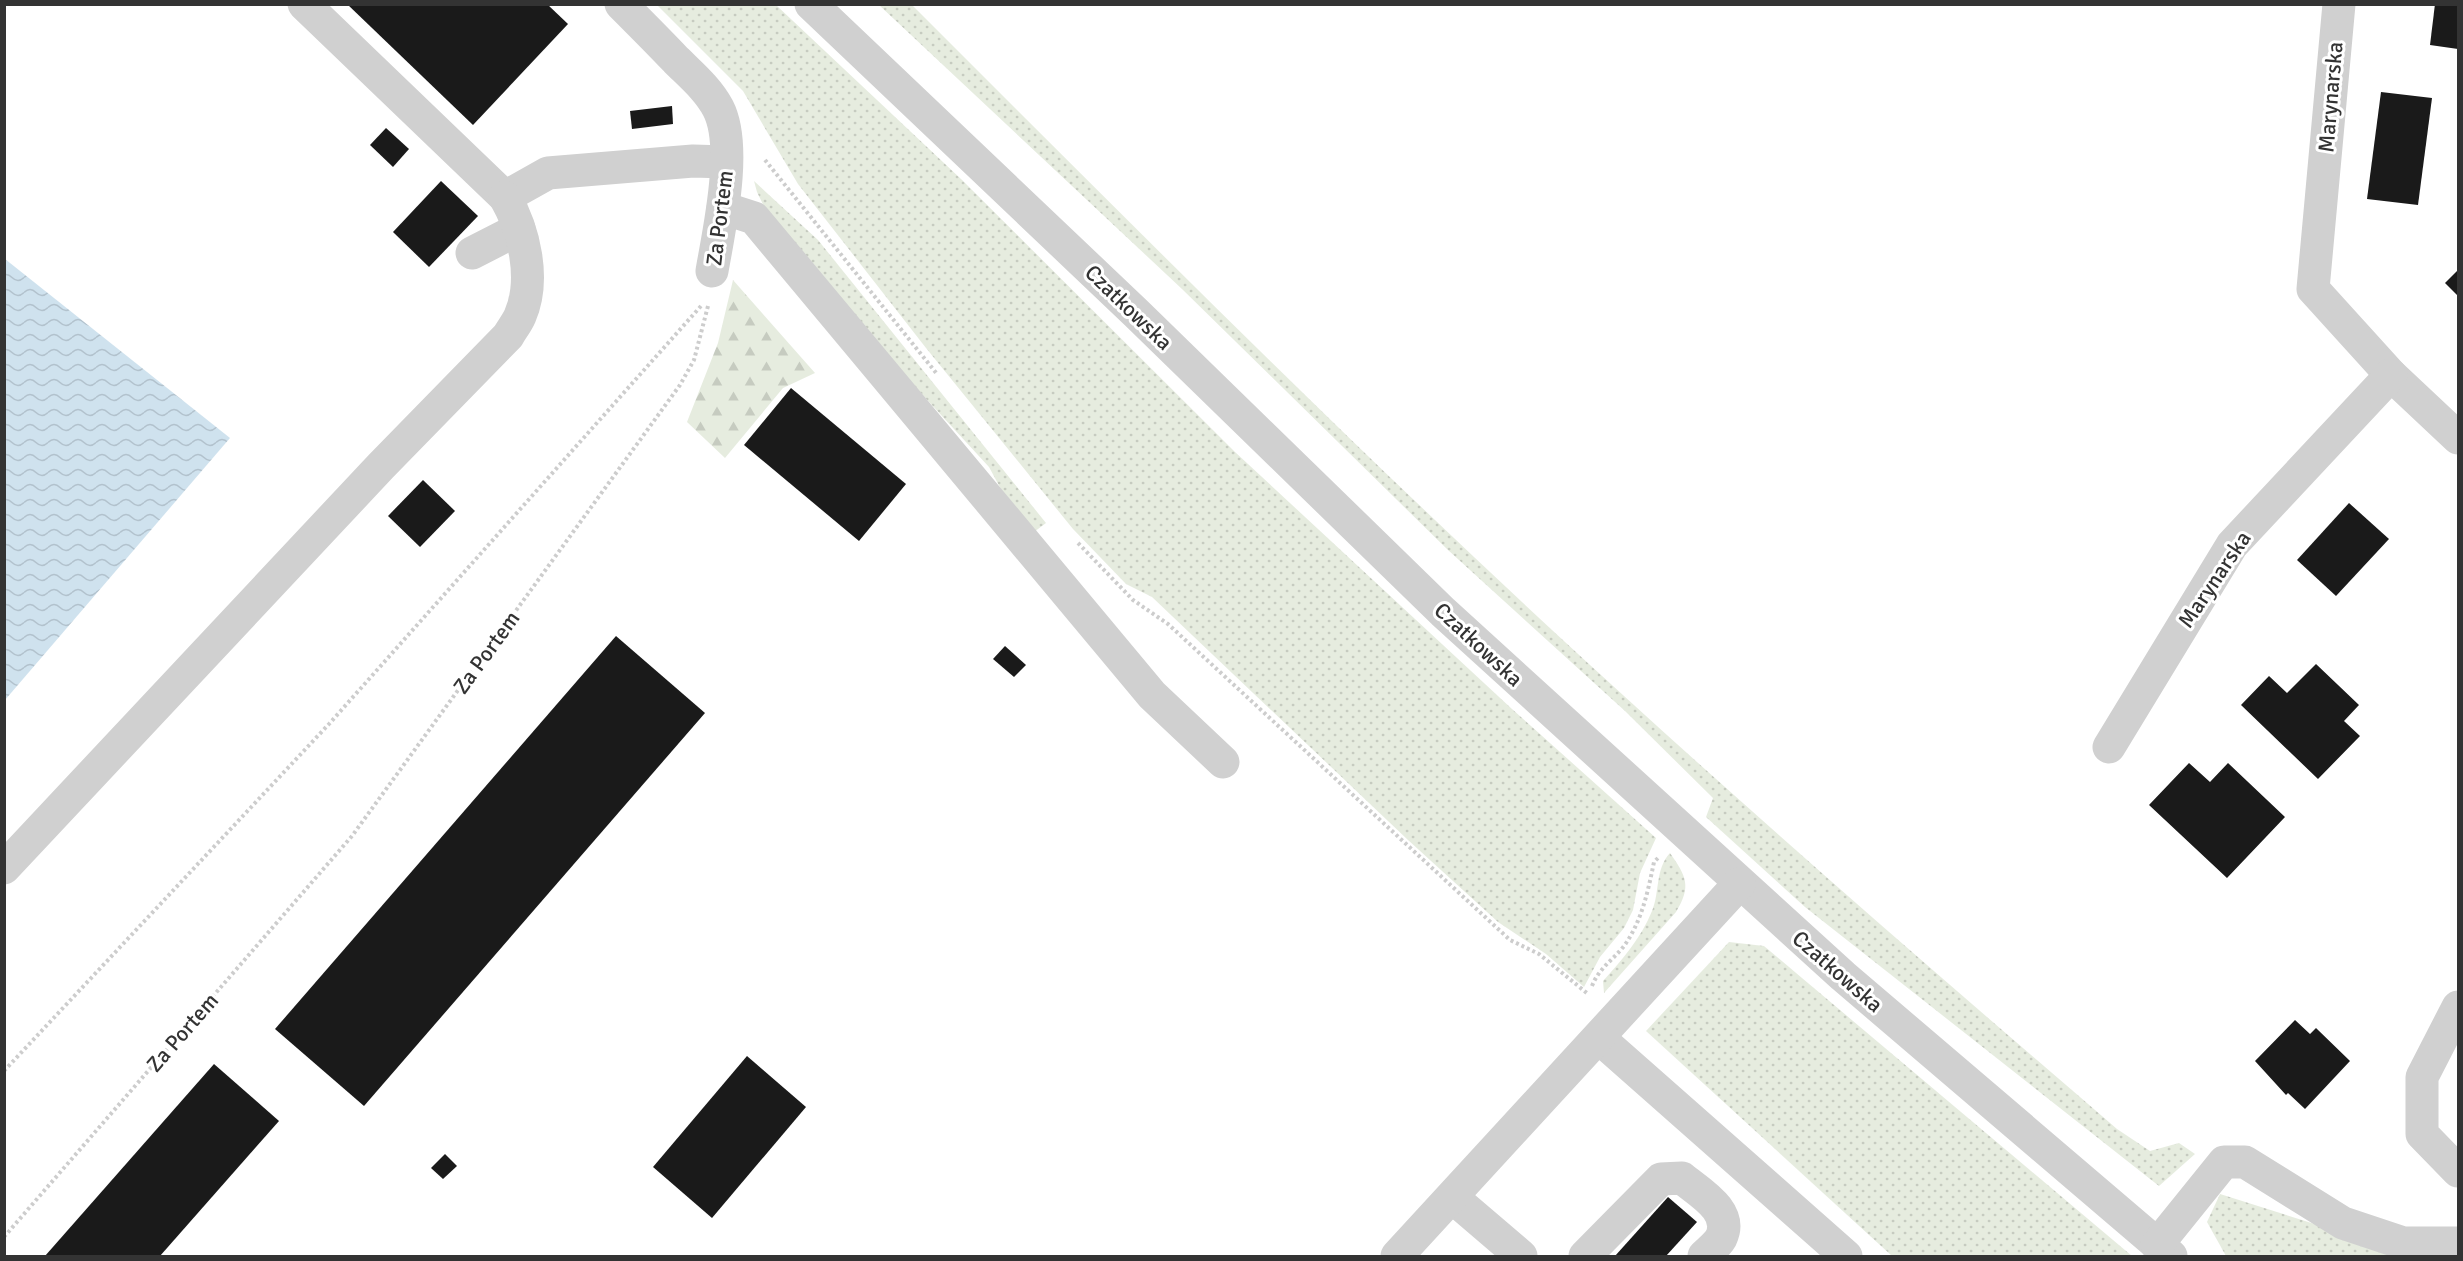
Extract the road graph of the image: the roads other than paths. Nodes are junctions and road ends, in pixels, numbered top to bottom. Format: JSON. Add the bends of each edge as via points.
{"nodes":[{"id":1,"x":304,"y":4,"type":"edge"},
{"id":2,"x":621,"y":4,"type":"edge"},
{"id":3,"x":811,"y":4,"type":"edge"},
{"id":4,"x":2339,"y":4,"type":"edge"},
{"id":5,"x":726,"y":162,"type":"junction"},
{"id":6,"x":505,"y":196,"type":"junction"},
{"id":7,"x":723,"y":208,"type":"junction"},
{"id":8,"x":519,"y":229,"type":"junction"},
{"id":9,"x":472,"y":253,"type":"dead end"},
{"id":10,"x":711,"y":284,"type":"road end"},
{"id":11,"x":2391,"y":375,"type":"junction"},
{"id":12,"x":2458,"y":438,"type":"edge"},
{"id":13,"x":2109,"y":747,"type":"dead end"},
{"id":14,"x":1223,"y":762,"type":"dead end"},
{"id":15,"x":4,"y":868,"type":"edge"},
{"id":16,"x":1739,"y":884,"type":"junction"},
{"id":17,"x":2458,"y":1007,"type":"edge"},
{"id":18,"x":1599,"y":1038,"type":"junction"},
{"id":19,"x":2458,"y":1171,"type":"edge"},
{"id":20,"x":1452,"y":1197,"type":"junction"},
{"id":21,"x":2458,"y":1243,"type":"edge"},
{"id":22,"x":2164,"y":1251,"type":"edge"},
{"id":23,"x":1397,"y":1257,"type":"edge"},
{"id":24,"x":1521,"y":1257,"type":"edge"},
{"id":25,"x":1585,"y":1257,"type":"edge"},
{"id":26,"x":1704,"y":1257,"type":"edge"},
{"id":27,"x":1846,"y":1257,"type":"edge"}],
"edges":[{"from":1,"to":6,"type":"street"},
{"from":2,"to":5,"type":"street","name":"Za Portem","via":[[711,97],[723,122]]},
{"from":3,"to":16,"type":"street","name":"Czatkowska","via":[[1443,612]]},
{"from":4,"to":11,"type":"street","name":"Marynarska","via":[[2313,289]]},
{"from":5,"to":6,"type":"street","via":[[693,161],[548,173]]},
{"from":5,"to":7,"type":"street","name":"Za Portem"},
{"from":6,"to":8,"type":"street"},
{"from":7,"to":10,"type":"street","name":"Za Portem"},
{"from":7,"to":14,"type":"street","via":[[754,218],[1152,695]]},
{"from":8,"to":9,"type":"street"},
{"from":8,"to":15,"type":"street","via":[[527,269],[526,294],[508,336]]},
{"from":11,"to":12,"type":"street","name":"Marynarska"},
{"from":11,"to":13,"type":"street","name":"Marynarska","via":[[2232,545]]},
{"from":16,"to":18,"type":"street"},
{"from":16,"to":22,"type":"street","name":"Czatkowska"},
{"from":17,"to":19,"type":"street","via":[[2422,1077],[2422,1134]]},
{"from":18,"to":20,"type":"street"},
{"from":18,"to":27,"type":"street"},
{"from":20,"to":23,"type":"street"},
{"from":20,"to":24,"type":"street"},
{"from":21,"to":22,"type":"street","via":[[2403,1243],[2343,1223],[2245,1162],[2224,1162]]},
{"from":25,"to":26,"type":"street","via":[[1661,1179],[1682,1178],[1719,1209],[1724,1222],[1721,1238]]}]}
